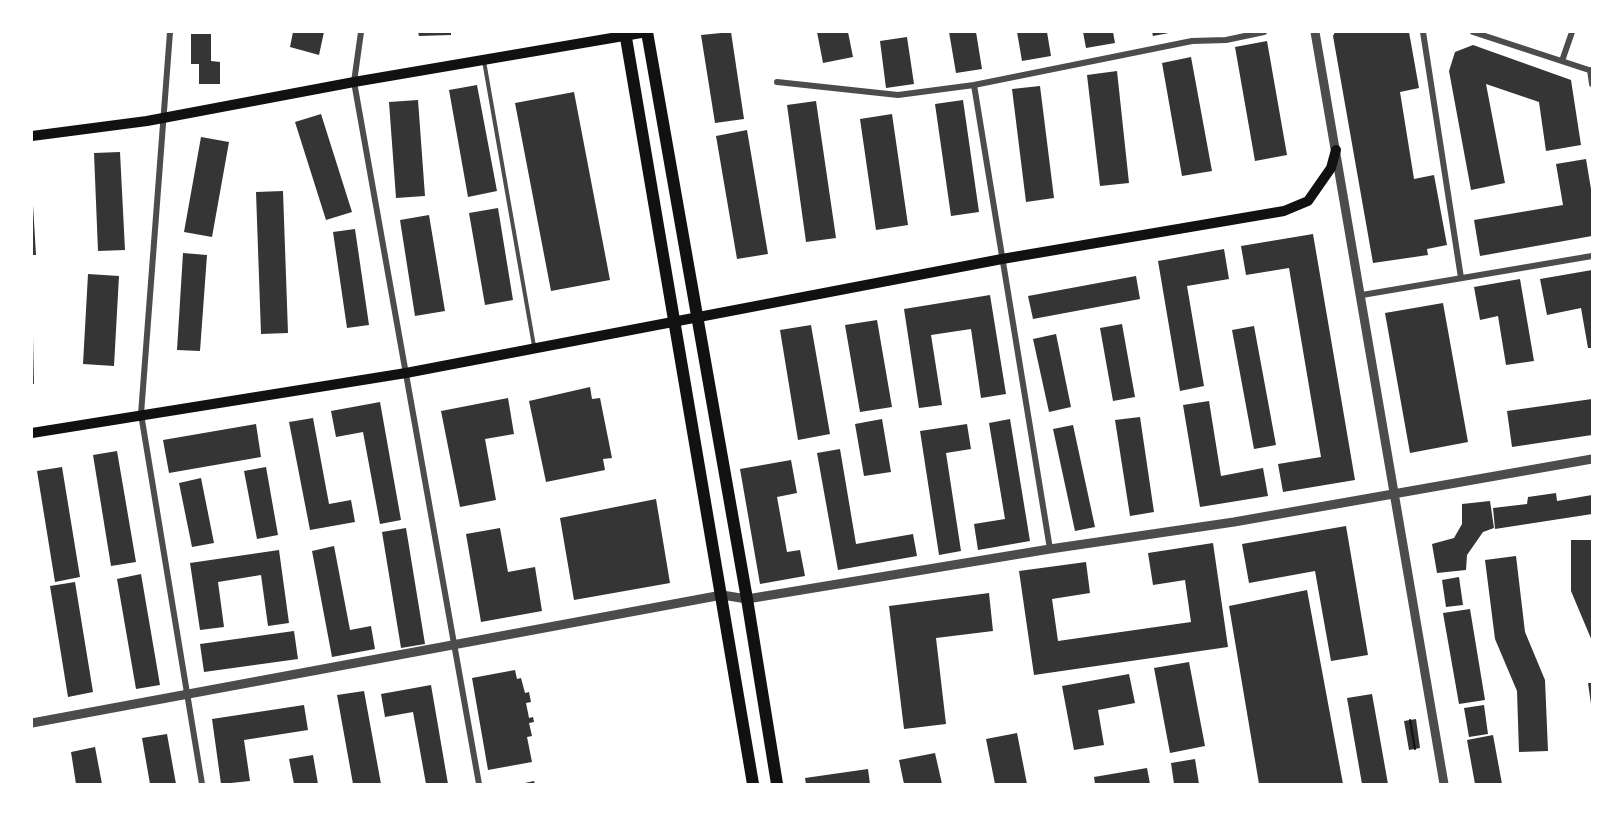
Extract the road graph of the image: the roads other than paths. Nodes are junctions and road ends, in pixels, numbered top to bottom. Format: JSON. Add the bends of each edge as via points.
{"nodes":[{"id":1,"x":170,"y":32,"type":"edge"},
{"id":2,"x":361,"y":32,"type":"edge"},
{"id":3,"x":647,"y":32,"type":"edge"},
{"id":4,"x":1264,"y":32,"type":"edge"},
{"id":5,"x":1315,"y":32,"type":"edge"},
{"id":6,"x":1423,"y":32,"type":"edge"},
{"id":7,"x":1473,"y":32,"type":"edge"},
{"id":8,"x":1572,"y":32,"type":"edge"},
{"id":9,"x":625,"y":34,"type":"edge"},
{"id":10,"x":484,"y":60,"type":"junction"},
{"id":11,"x":1562,"y":61,"type":"junction"},
{"id":12,"x":1591,"y":70,"type":"edge"},
{"id":13,"x":354,"y":82,"type":"junction"},
{"id":14,"x":777,"y":82,"type":"dead end"},
{"id":15,"x":1593,"y":84,"type":"edge"},
{"id":16,"x":974,"y":85,"type":"junction"},
{"id":17,"x":164,"y":117,"type":"junction"},
{"id":18,"x":32,"y":136,"type":"edge"},
{"id":19,"x":1336,"y":150,"type":"junction"},
{"id":20,"x":1593,"y":256,"type":"edge"},
{"id":21,"x":1002,"y":259,"type":"junction"},
{"id":22,"x":1461,"y":278,"type":"junction"},
{"id":23,"x":1362,"y":295,"type":"junction"},
{"id":24,"x":696,"y":316,"type":"junction"},
{"id":25,"x":674,"y":320,"type":"junction"},
{"id":26,"x":534,"y":349,"type":"junction"},
{"id":27,"x":406,"y":373,"type":"junction"},
{"id":28,"x":141,"y":414,"type":"junction"},
{"id":29,"x":32,"y":433,"type":"edge"},
{"id":30,"x":1593,"y":459,"type":"edge"},
{"id":31,"x":1394,"y":492,"type":"junction"},
{"id":32,"x":1050,"y":549,"type":"junction"},
{"id":33,"x":722,"y":595,"type":"junction"},
{"id":34,"x":747,"y":599,"type":"junction"},
{"id":35,"x":454,"y":645,"type":"junction"},
{"id":36,"x":187,"y":694,"type":"junction"},
{"id":37,"x":32,"y":723,"type":"edge"},
{"id":38,"x":202,"y":784,"type":"edge"},
{"id":39,"x":478,"y":784,"type":"edge"},
{"id":40,"x":753,"y":784,"type":"edge"},
{"id":41,"x":777,"y":784,"type":"edge"},
{"id":42,"x":1444,"y":784,"type":"edge"}],
"edges":[{"from":1,"to":17,"type":"street"},
{"from":2,"to":13,"type":"street"},
{"from":3,"to":9,"type":"main road"},
{"from":3,"to":24,"type":"main road"},
{"from":4,"to":16,"type":"street","via":[[1226,40],[1192,41]]},
{"from":5,"to":19,"type":"street"},
{"from":6,"to":22,"type":"street"},
{"from":7,"to":11,"type":"street"},
{"from":8,"to":11,"type":"street"},
{"from":9,"to":10,"type":"main road"},
{"from":9,"to":25,"type":"main road"},
{"from":10,"to":13,"type":"main road"},
{"from":10,"to":26,"type":"lane"},
{"from":11,"to":12,"type":"street"},
{"from":12,"to":15,"type":"street"},
{"from":13,"to":17,"type":"main road"},
{"from":13,"to":27,"type":"street"},
{"from":14,"to":16,"type":"street","via":[[898,95]]},
{"from":16,"to":21,"type":"street"},
{"from":17,"to":18,"type":"main road"},
{"from":17,"to":28,"type":"street"},
{"from":19,"to":21,"type":"main road","via":[[1332,168],[1308,201],[1284,211]]},
{"from":19,"to":23,"type":"street"},
{"from":20,"to":22,"type":"street"},
{"from":21,"to":24,"type":"main road"},
{"from":21,"to":32,"type":"street"},
{"from":22,"to":23,"type":"street"},
{"from":23,"to":31,"type":"street"},
{"from":24,"to":25,"type":"main road"},
{"from":24,"to":34,"type":"main road"},
{"from":25,"to":26,"type":"main road"},
{"from":25,"to":33,"type":"main road"},
{"from":26,"to":27,"type":"main road"},
{"from":27,"to":28,"type":"main road"},
{"from":27,"to":35,"type":"street"},
{"from":28,"to":29,"type":"main road"},
{"from":28,"to":36,"type":"street"},
{"from":30,"to":31,"type":"street"},
{"from":31,"to":32,"type":"street","via":[[1234,522]]},
{"from":31,"to":42,"type":"street"},
{"from":32,"to":34,"type":"street"},
{"from":33,"to":34,"type":"street"},
{"from":33,"to":35,"type":"street"},
{"from":33,"to":40,"type":"main road"},
{"from":34,"to":41,"type":"main road"},
{"from":35,"to":36,"type":"street"},
{"from":35,"to":39,"type":"street"},
{"from":36,"to":37,"type":"street"},
{"from":36,"to":38,"type":"street"}]}
